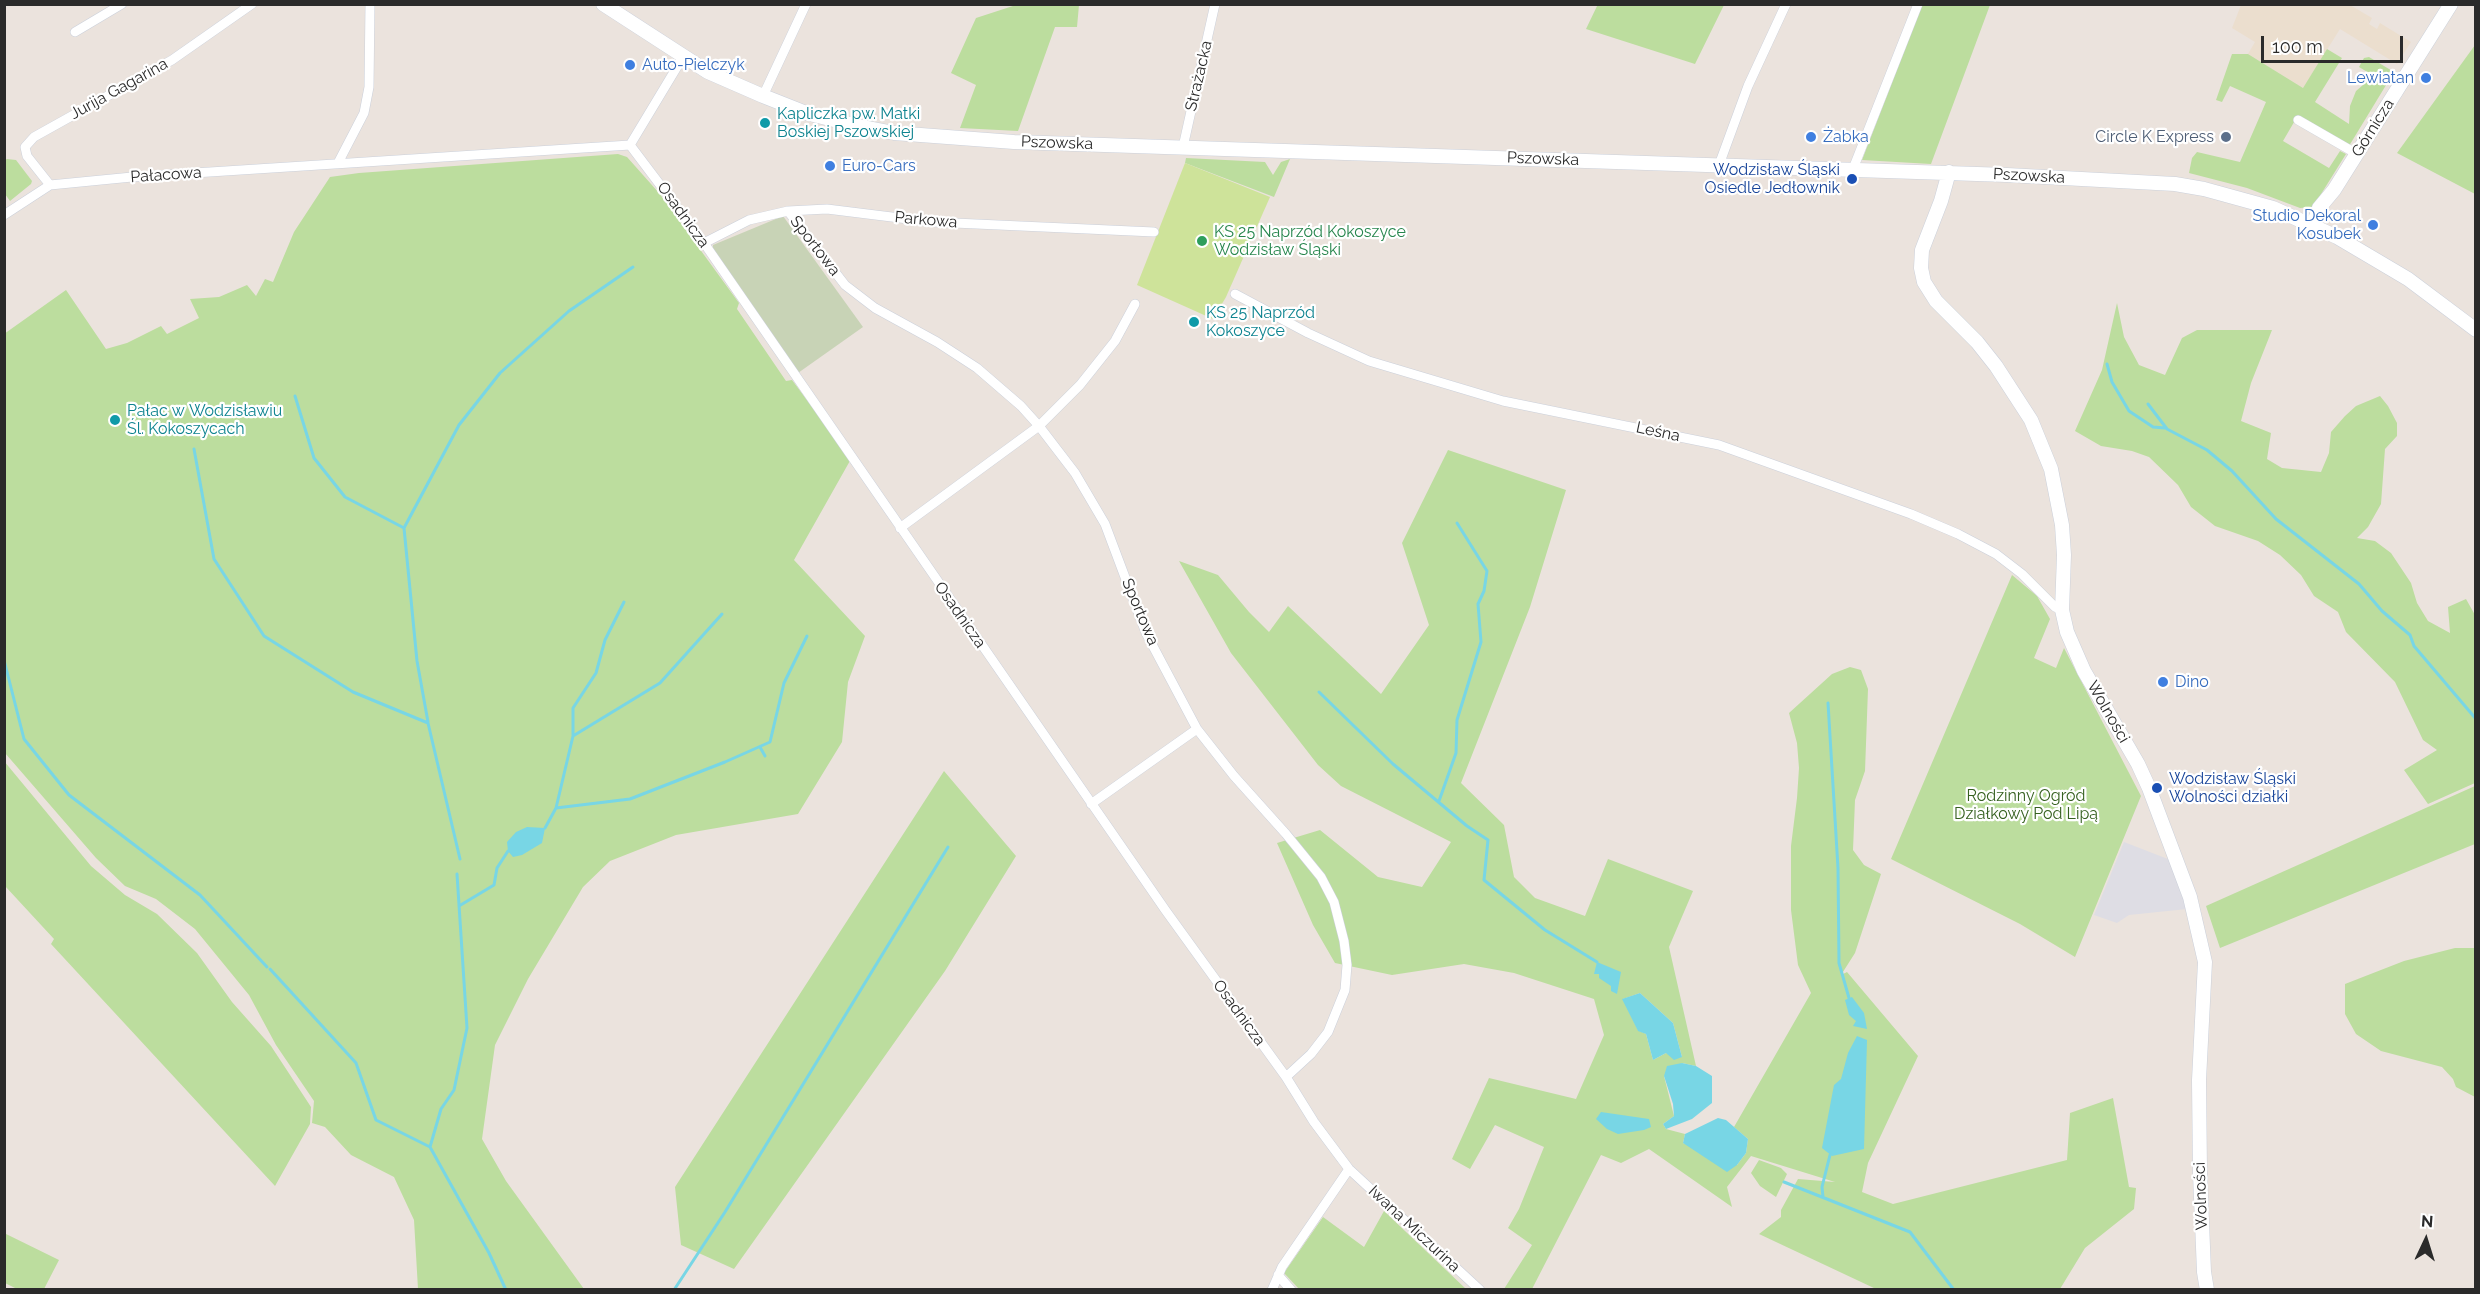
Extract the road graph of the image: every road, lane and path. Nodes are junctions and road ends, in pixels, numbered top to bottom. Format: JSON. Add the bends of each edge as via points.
{"nodes":[{"id":1,"x":123,"y":4,"type":"edge"},
{"id":2,"x":252,"y":4,"type":"edge"},
{"id":3,"x":370,"y":4,"type":"edge"},
{"id":4,"x":603,"y":4,"type":"edge"},
{"id":5,"x":806,"y":4,"type":"edge"},
{"id":6,"x":1215,"y":4,"type":"edge"},
{"id":7,"x":1786,"y":4,"type":"edge"},
{"id":8,"x":1918,"y":4,"type":"edge"},
{"id":9,"x":2451,"y":4,"type":"edge"},
{"id":10,"x":75,"y":32,"type":"dead end"},
{"id":11,"x":683,"y":57,"type":"junction"},
{"id":12,"x":763,"y":96,"type":"junction"},
{"id":13,"x":2298,"y":120,"type":"dead end"},
{"id":14,"x":630,"y":145,"type":"junction"},
{"id":15,"x":1183,"y":147,"type":"junction"},
{"id":16,"x":2357,"y":154,"type":"junction"},
{"id":17,"x":338,"y":163,"type":"junction"},
{"id":18,"x":1719,"y":165,"type":"junction"},
{"id":19,"x":1853,"y":169,"type":"junction"},
{"id":20,"x":1949,"y":172,"type":"junction"},
{"id":21,"x":50,"y":185,"type":"junction"},
{"id":22,"x":2322,"y":210,"type":"junction"},
{"id":23,"x":788,"y":211,"type":"junction"},
{"id":24,"x":4,"y":215,"type":"edge"},
{"id":25,"x":2289,"y":215,"type":"junction"},
{"id":26,"x":2313,"y":225,"type":"junction"},
{"id":27,"x":1154,"y":232,"type":"dead end"},
{"id":28,"x":2333,"y":235,"type":"junction"},
{"id":29,"x":704,"y":243,"type":"junction"},
{"id":30,"x":1235,"y":294,"type":"dead end"},
{"id":31,"x":1135,"y":304,"type":"dead end"},
{"id":32,"x":2475,"y":330,"type":"edge"},
{"id":33,"x":1039,"y":426,"type":"junction"},
{"id":34,"x":900,"y":528,"type":"junction"},
{"id":35,"x":2062,"y":610,"type":"junction"},
{"id":36,"x":1197,"y":729,"type":"junction"},
{"id":37,"x":1091,"y":804,"type":"junction"},
{"id":38,"x":1286,"y":1077,"type":"junction"},
{"id":39,"x":1349,"y":1169,"type":"junction"},
{"id":40,"x":1278,"y":1275,"type":"junction"},
{"id":41,"x":1272,"y":1290,"type":"edge"},
{"id":42,"x":1291,"y":1290,"type":"edge"},
{"id":43,"x":1480,"y":1290,"type":"edge"},
{"id":44,"x":2207,"y":1290,"type":"edge"}],
"edges":[{"from":1,"to":10,"type":"street"},
{"from":2,"to":21,"type":"street","name":"Jurija Gagarina","via":[[172,60],[34,137],[25,147],[27,156]]},
{"from":3,"to":17,"type":"street","via":[[369,87],[364,113]]},
{"from":4,"to":11,"type":"main road","name":"Pszowska"},
{"from":5,"to":12,"type":"street"},
{"from":6,"to":15,"type":"street","name":"Strażacka"},
{"from":7,"to":18,"type":"street","via":[[1748,86]]},
{"from":8,"to":19,"type":"street"},
{"from":9,"to":16,"type":"main road","name":"Górnicza"},
{"from":11,"to":12,"type":"main road","name":"Pszowska"},
{"from":11,"to":14,"type":"street"},
{"from":12,"to":15,"type":"main road","name":"Pszowska","via":[[806,113],[894,133],[1014,142]]},
{"from":13,"to":16,"type":"street"},
{"from":14,"to":17,"type":"street","name":"Pałacowa"},
{"from":14,"to":29,"type":"street","name":"Osadnicza"},
{"from":15,"to":18,"type":"main road","name":"Pszowska"},
{"from":16,"to":22,"type":"main road","name":"Górnicza"},
{"from":17,"to":21,"type":"street","name":"Pałacowa"},
{"from":18,"to":19,"type":"main road","name":"Pszowska"},
{"from":19,"to":20,"type":"main road","name":"Pszowska"},
{"from":20,"to":25,"type":"main road","name":"Pszowska","via":[[2175,184],[2252,201]]},
{"from":20,"to":35,"type":"main road","name":"Wolności","via":[[1922,249],[1924,282],[1936,301],[1996,366],[2031,420],[2051,470],[2062,525]]},
{"from":21,"to":24,"type":"street","name":"Pałacowa"},
{"from":22,"to":25,"type":"main road"},
{"from":22,"to":26,"type":"main road","name":"Górnicza"},
{"from":22,"to":28,"type":"main road"},
{"from":23,"to":27,"type":"street","name":"Parkowa","via":[[827,209],[932,222]]},
{"from":23,"to":29,"type":"street","name":"Parkowa","via":[[750,220]]},
{"from":23,"to":33,"type":"street","name":"Sportowa","via":[[845,285],[875,308],[976,368]]},
{"from":25,"to":26,"type":"main road","name":"Pszowska"},
{"from":26,"to":28,"type":"main road","name":"Pszowska"},
{"from":28,"to":32,"type":"main road","name":"Pszowska","via":[[2408,279]]},
{"from":29,"to":34,"type":"street","name":"Osadnicza"},
{"from":30,"to":35,"type":"street","name":"Leśna","via":[[1369,360],[1503,400],[1719,445],[1911,514],[1996,554]]},
{"from":31,"to":33,"type":"street","via":[[1115,341],[1080,386]]},
{"from":33,"to":34,"type":"street"},
{"from":33,"to":36,"type":"street","name":"Sportowa","via":[[1075,473],[1105,524],[1146,633]]},
{"from":34,"to":37,"type":"street","name":"Osadnicza"},
{"from":35,"to":44,"type":"main road","name":"Wolności","via":[[2073,650],[2138,764],[2165,826],[2190,897],[2205,962],[2199,1080]]},
{"from":36,"to":37,"type":"street"},
{"from":36,"to":38,"type":"street","name":"Sportowa","via":[[1321,878],[1337,912],[1347,965],[1345,990],[1328,1032]]},
{"from":37,"to":38,"type":"street","name":"Osadnicza"},
{"from":38,"to":39,"type":"street","name":"Osadnicza"},
{"from":39,"to":40,"type":"street"},
{"from":39,"to":43,"type":"street","name":"Iwana Miczurina"},
{"from":40,"to":41,"type":"street"},
{"from":40,"to":42,"type":"street"}]}
